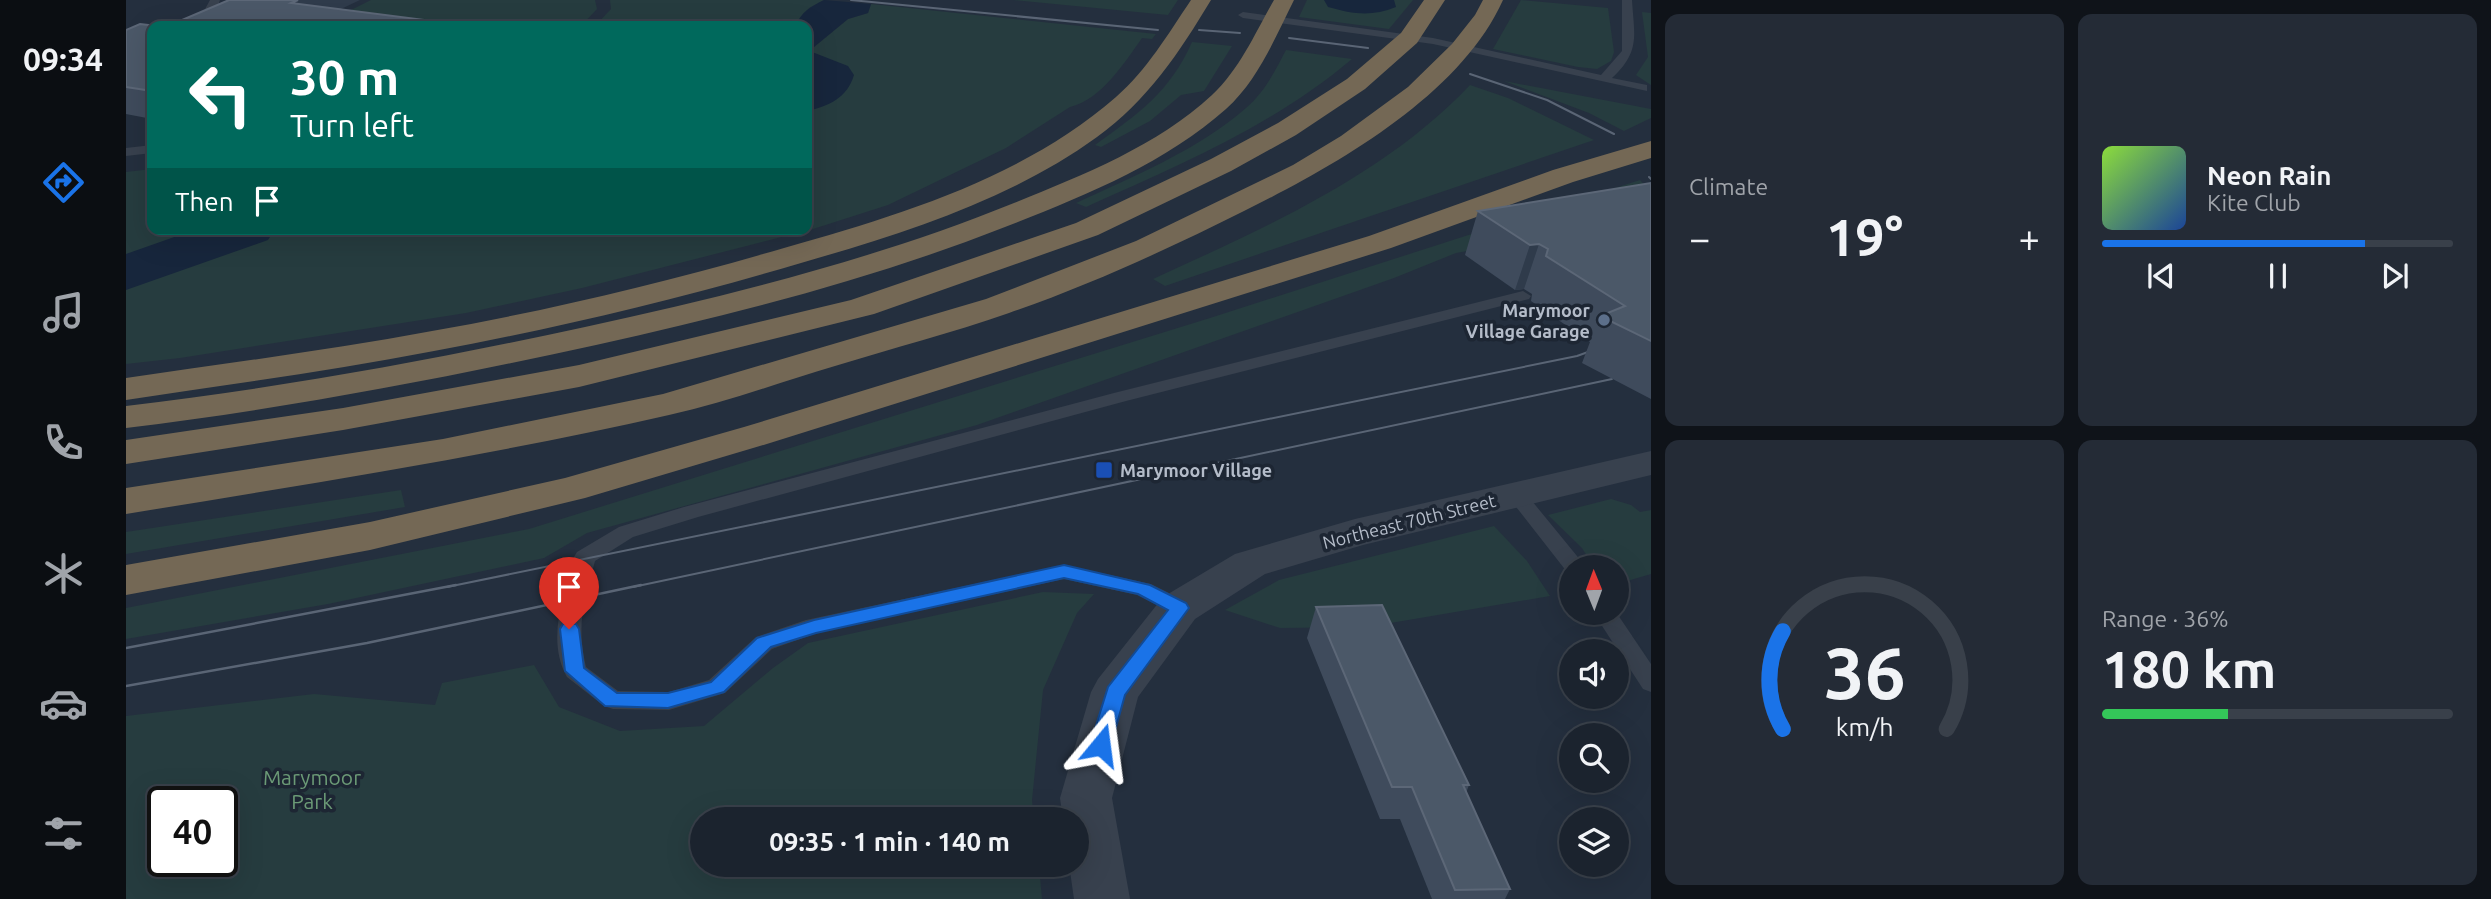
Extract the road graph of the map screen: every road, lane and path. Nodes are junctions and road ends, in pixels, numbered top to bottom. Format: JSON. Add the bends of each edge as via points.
{"nodes":[{"id":1,"x":215,"y":0,"type":"edge"},
{"id":2,"x":1200,"y":0,"type":"edge"},
{"id":3,"x":1284,"y":0,"type":"edge"},
{"id":4,"x":1435,"y":0,"type":"edge"},
{"id":5,"x":1493,"y":0,"type":"edge"},
{"id":6,"x":1627,"y":0,"type":"edge"},
{"id":7,"x":1243,"y":15,"type":"dead end"},
{"id":8,"x":198,"y":21,"type":"edge"},
{"id":9,"x":1605,"y":78,"type":"junction"},
{"id":10,"x":1643,"y":88,"type":"dead end"},
{"id":11,"x":1651,"y":149,"type":"edge"},
{"id":12,"x":147,"y":150,"type":"edge"},
{"id":13,"x":126,"y":152,"type":"edge"},
{"id":14,"x":1523,"y":296,"type":"dead end"},
{"id":15,"x":126,"y":388,"type":"edge"},
{"id":16,"x":126,"y":417,"type":"edge"},
{"id":17,"x":126,"y":453,"type":"edge"},
{"id":18,"x":1651,"y":463,"type":"edge"},
{"id":19,"x":1516,"y":494,"type":"junction"},
{"id":20,"x":126,"y":501,"type":"edge"},
{"id":21,"x":1565,"y":555,"type":"edge"},
{"id":22,"x":126,"y":580,"type":"edge"},
{"id":23,"x":1180,"y":608,"type":"junction"},
{"id":24,"x":1613,"y":625,"type":"edge"},
{"id":25,"x":1651,"y":683,"type":"edge"},
{"id":26,"x":1102,"y":899,"type":"edge"}],
"edges":[{"from":1,"to":8,"type":"lane","via":[[214,8]]},
{"from":2,"to":15,"type":"highway","via":[[1147,80],[1124,103],[1055,153],[992,186],[883,229],[677,287],[497,328],[378,351]]},
{"from":3,"to":16,"type":"highway","via":[[1247,68],[1217,104],[1149,151],[1063,194],[970,232],[838,275],[667,319],[419,372]]},
{"from":4,"to":17,"type":"highway","via":[[1409,38],[1356,83],[1221,165],[1087,229],[862,307],[579,376]]},
{"from":5,"to":20,"type":"highway","via":[[1460,49],[1417,92],[1350,142],[1303,171],[1147,247],[998,306],[670,404],[443,451]]},
{"from":6,"to":9,"type":"lane","via":[[1630,51]]},
{"from":7,"to":9,"type":"lane","via":[[1433,41]]},
{"from":9,"to":10,"type":"lane"},
{"from":11,"to":22,"type":"highway","via":[[1380,242],[571,489],[370,536]]},
{"from":12,"to":13,"type":"lane"},
{"from":14,"to":23,"type":"lane","via":[[1120,397],[626,532],[585,557],[569,615],[569,643],[575,671],[612,700],[668,701],[717,687],[764,643],[814,626],[1064,572],[1143,589]]},
{"from":18,"to":19,"type":"street","name":"Northeast 70th Street"},
{"from":19,"to":21,"type":"lane"},
{"from":19,"to":23,"type":"street","name":"Northeast 70th Street","via":[[1250,564]]},
{"from":23,"to":26,"type":"street","via":[[1115,692],[1086,797]]},
{"from":24,"to":25,"type":"lane"}]}
